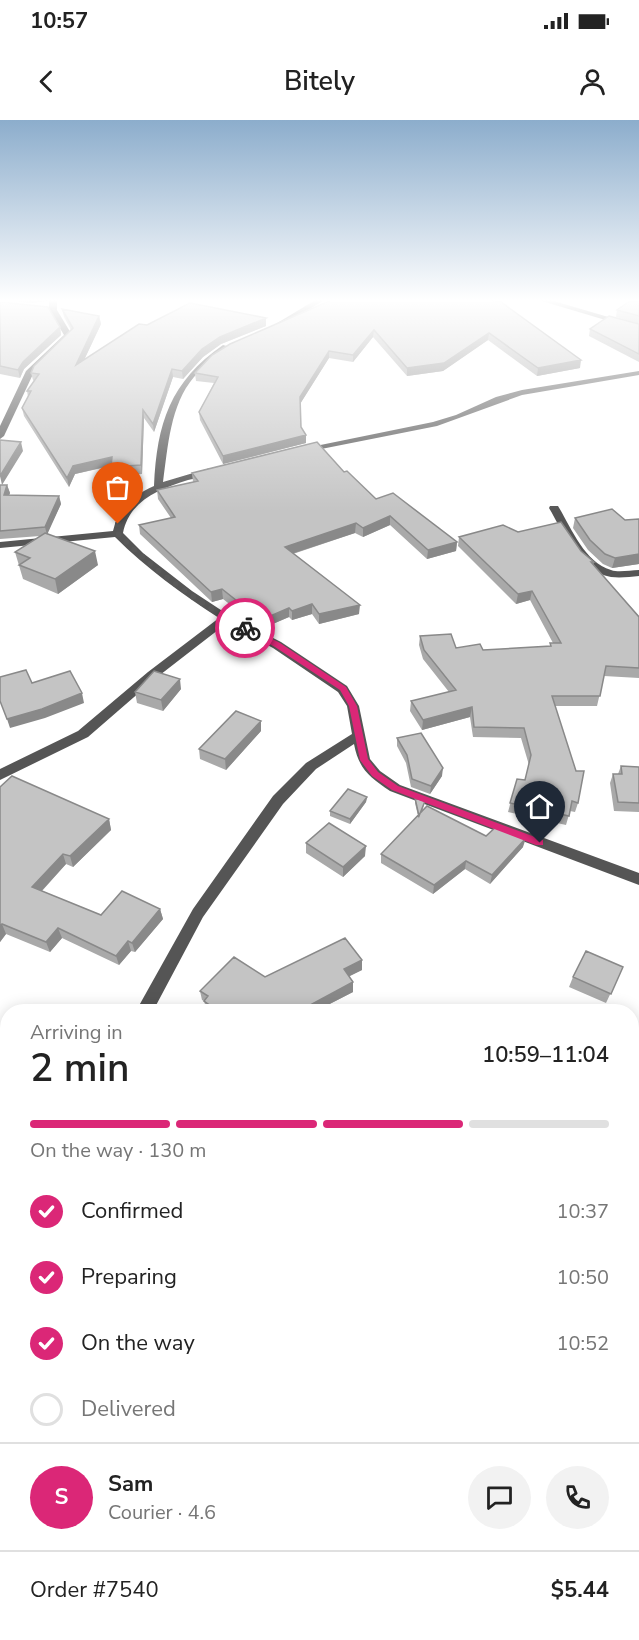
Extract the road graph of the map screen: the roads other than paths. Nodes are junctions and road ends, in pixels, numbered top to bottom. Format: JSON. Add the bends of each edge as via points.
{"nodes":[{"id":1,"x":31,"y":370,"type":"edge"},
{"id":2,"x":196,"y":370,"type":"edge"},
{"id":3,"x":639,"y":373,"type":"edge"},
{"id":4,"x":0,"y":436,"type":"edge"},
{"id":5,"x":294,"y":452,"type":"edge"},
{"id":6,"x":221,"y":468,"type":"edge"},
{"id":7,"x":158,"y":486,"type":"junction"},
{"id":8,"x":554,"y":508,"type":"dead end"},
{"id":9,"x":118,"y":534,"type":"junction"},
{"id":10,"x":0,"y":545,"type":"edge"},
{"id":11,"x":639,"y":573,"type":"edge"},
{"id":12,"x":226,"y":618,"type":"junction"},
{"id":13,"x":357,"y":736,"type":"junction"},
{"id":14,"x":0,"y":775,"type":"edge"},
{"id":15,"x":639,"y":879,"type":"edge"},
{"id":16,"x":148,"y":1004,"type":"edge"}],
"edges":[{"from":1,"to":4,"type":"street"},
{"from":2,"to":7,"type":"street","via":[[181,386],[168,422]]},
{"from":3,"to":5,"type":"street","via":[[522,393],[434,424]]},
{"from":6,"to":7,"type":"street"},
{"from":7,"to":9,"type":"street","via":[[124,513]]},
{"from":8,"to":11,"type":"street","via":[[597,567],[607,573]]},
{"from":9,"to":10,"type":"street"},
{"from":9,"to":12,"type":"street","via":[[139,555]]},
{"from":12,"to":13,"type":"street","via":[[278,645],[343,689],[353,706]]},
{"from":12,"to":14,"type":"street","via":[[83,734]]},
{"from":13,"to":15,"type":"street","via":[[364,760],[375,774],[395,788]]},
{"from":13,"to":16,"type":"street","via":[[311,766],[278,800],[198,913]]}]}
